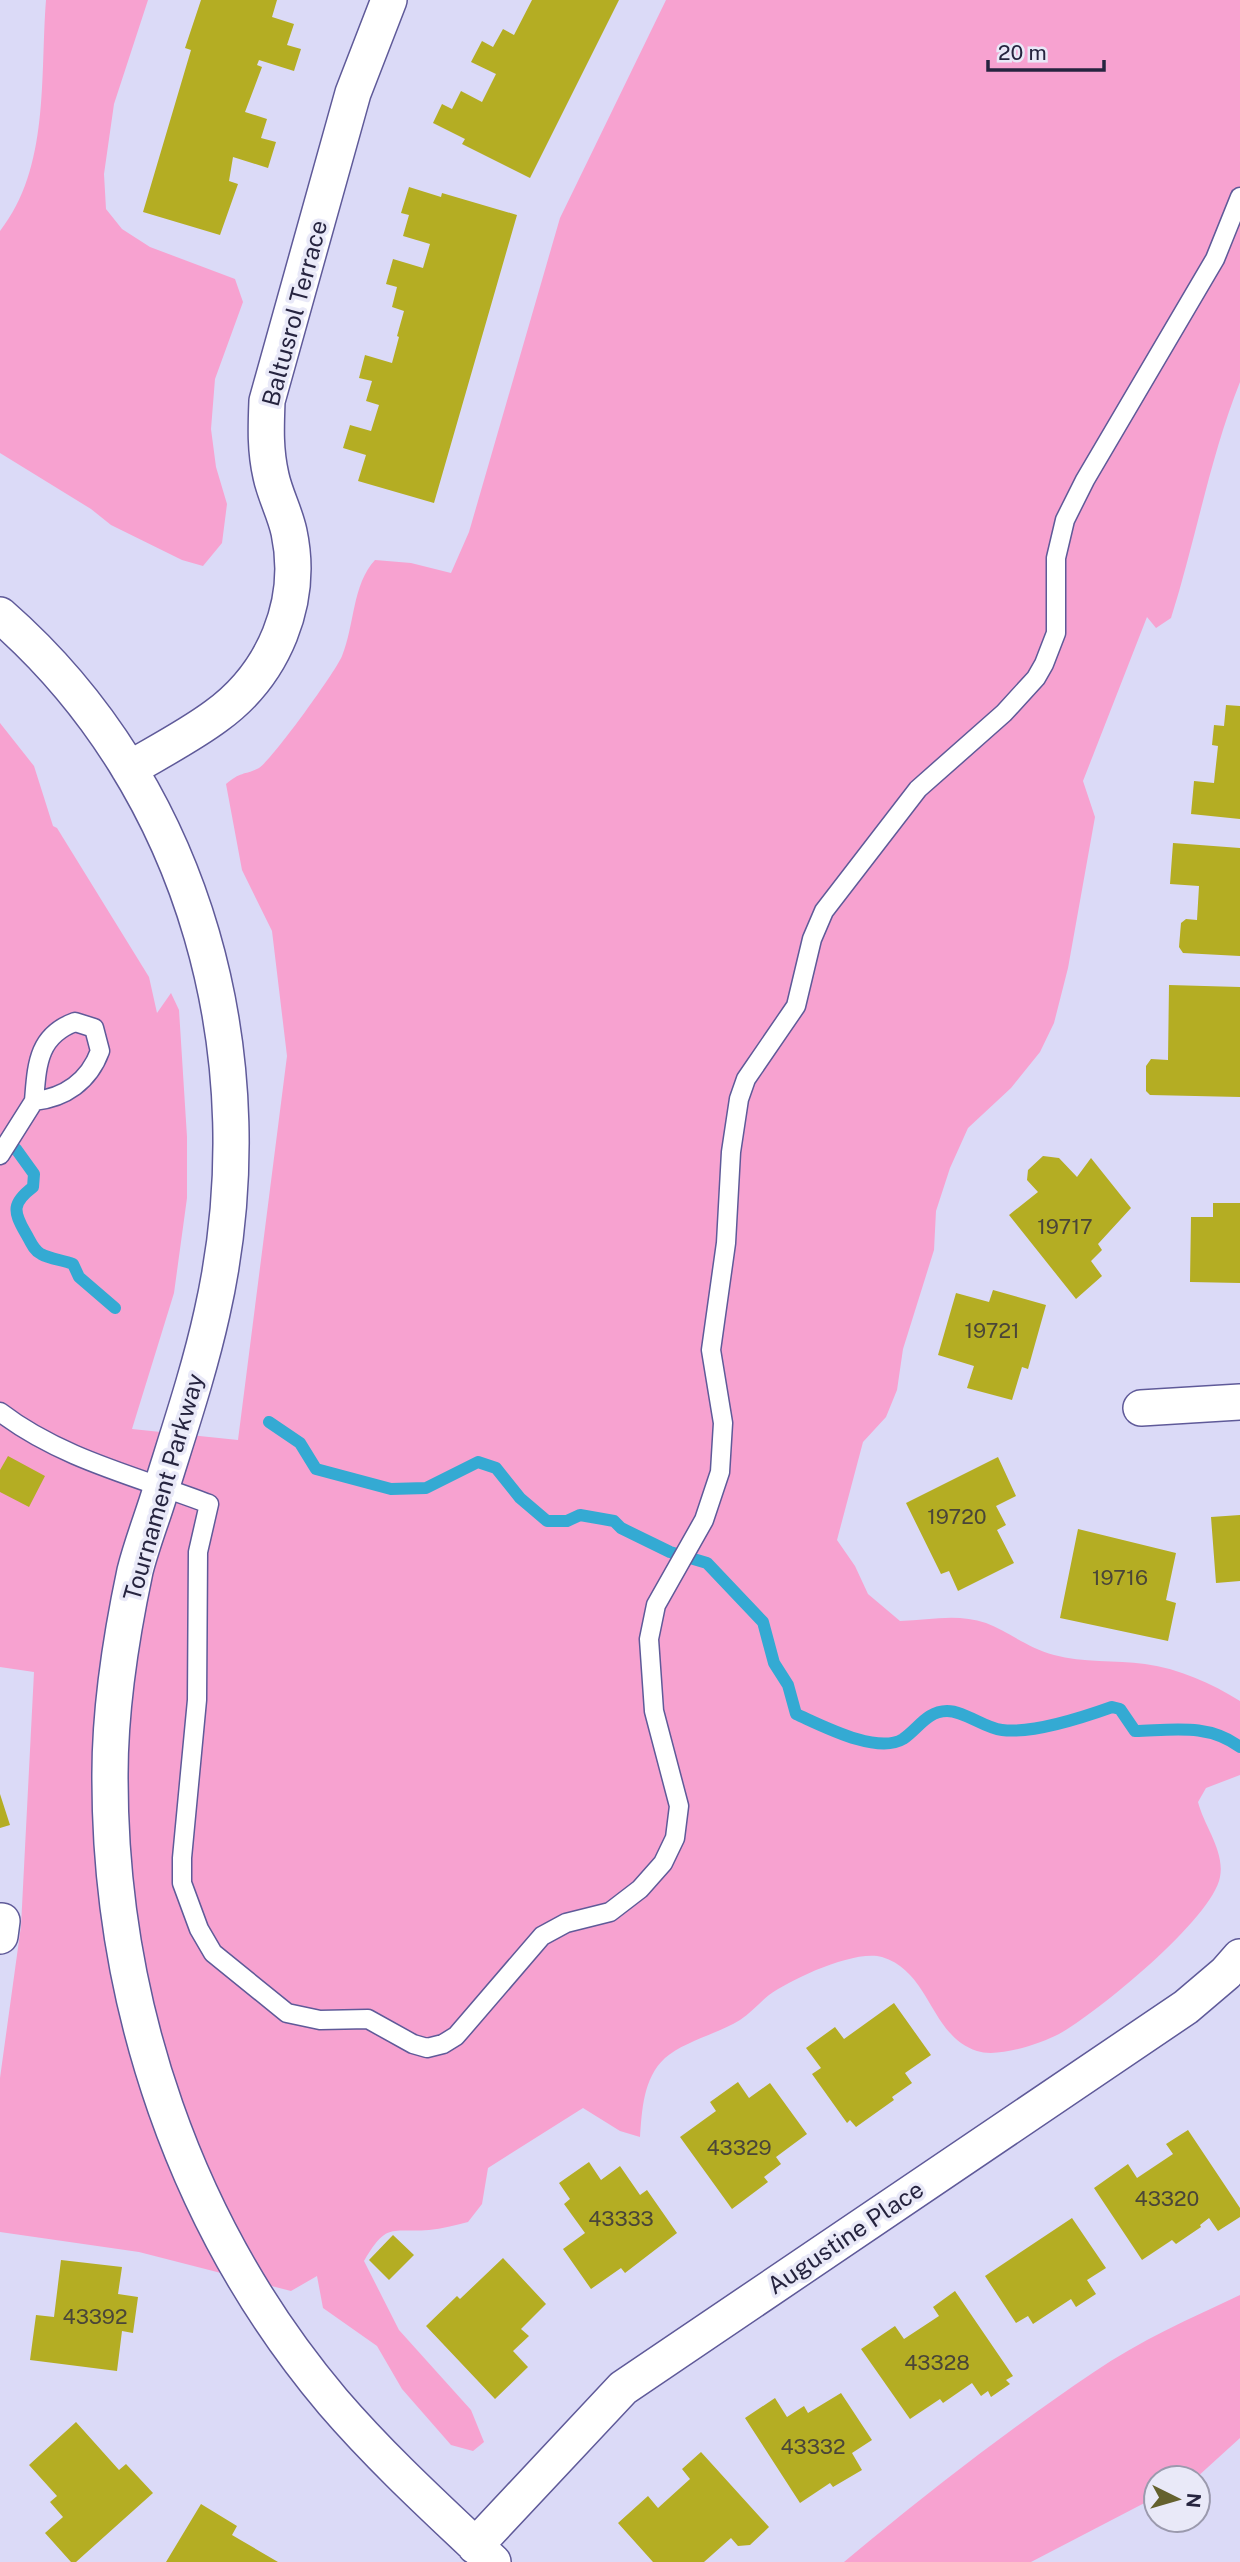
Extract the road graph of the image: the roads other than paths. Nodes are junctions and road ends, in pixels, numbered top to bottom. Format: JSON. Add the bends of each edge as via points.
{"nodes":[{"id":1,"x":389,"y":0,"type":"edge"},
{"id":2,"x":1240,"y":197,"type":"edge"},
{"id":3,"x":0,"y":615,"type":"edge"},
{"id":4,"x":129,"y":769,"type":"junction"},
{"id":5,"x":29,"y":1108,"type":"junction"},
{"id":6,"x":0,"y":1155,"type":"edge"},
{"id":7,"x":1240,"y":1402,"type":"edge"},
{"id":8,"x":1141,"y":1408,"type":"dead end"},
{"id":9,"x":0,"y":1412,"type":"edge"},
{"id":10,"x":162,"y":1487,"type":"junction"},
{"id":11,"x":1240,"y":1957,"type":"edge"},
{"id":12,"x":484,"y":2554,"type":"edge"}],
"edges":[{"from":1,"to":4,"type":"street","name":"Baltusrol Terrace","via":[[353,93],[267,401],[265,441],[271,478],[289,531],[293,572],[289,611],[273,652],[249,687],[216,716]]},
{"from":2,"to":10,"type":"lane","via":[[1215,260],[1069,509],[1056,558],[1056,633],[1044,664],[1030,687],[1004,713],[918,789],[824,911],[812,939],[796,1006],[746,1079],[739,1099],[712,1350],[723,1423],[720,1472],[704,1520],[656,1605],[649,1639],[654,1710],[679,1806],[675,1838],[663,1863],[625,1904],[553,1927],[542,1936],[456,2036],[443,2044],[427,2048],[413,2044],[368,2019],[320,2021],[287,2013],[213,1954],[183,1882],[197,1700],[198,1552],[209,1504]]},
{"from":3,"to":4,"type":"street","name":"Tournament Parkway","via":[[75,693]]},
{"from":4,"to":10,"type":"street","name":"Tournament Parkway","via":[[165,835],[194,904],[217,987],[229,1064],[233,1159],[226,1245],[211,1317]]},
{"from":5,"to":5,"type":"lane","via":[[63,1095],[87,1075],[100,1051],[94,1028],[75,1023],[51,1035]]},
{"from":5,"to":6,"type":"lane"},
{"from":7,"to":8,"type":"street"},
{"from":9,"to":10,"type":"lane","via":[[103,1467]]},
{"from":10,"to":12,"type":"street","name":"Tournament Parkway","via":[[136,1567],[122,1643],[110,1771],[113,1868],[124,1960],[148,2060],[178,2145],[224,2241],[271,2318],[331,2399],[398,2473]]},
{"from":11,"to":12,"type":"street","name":"Augustine Place","via":[[1186,2007],[623,2388]]}]}
